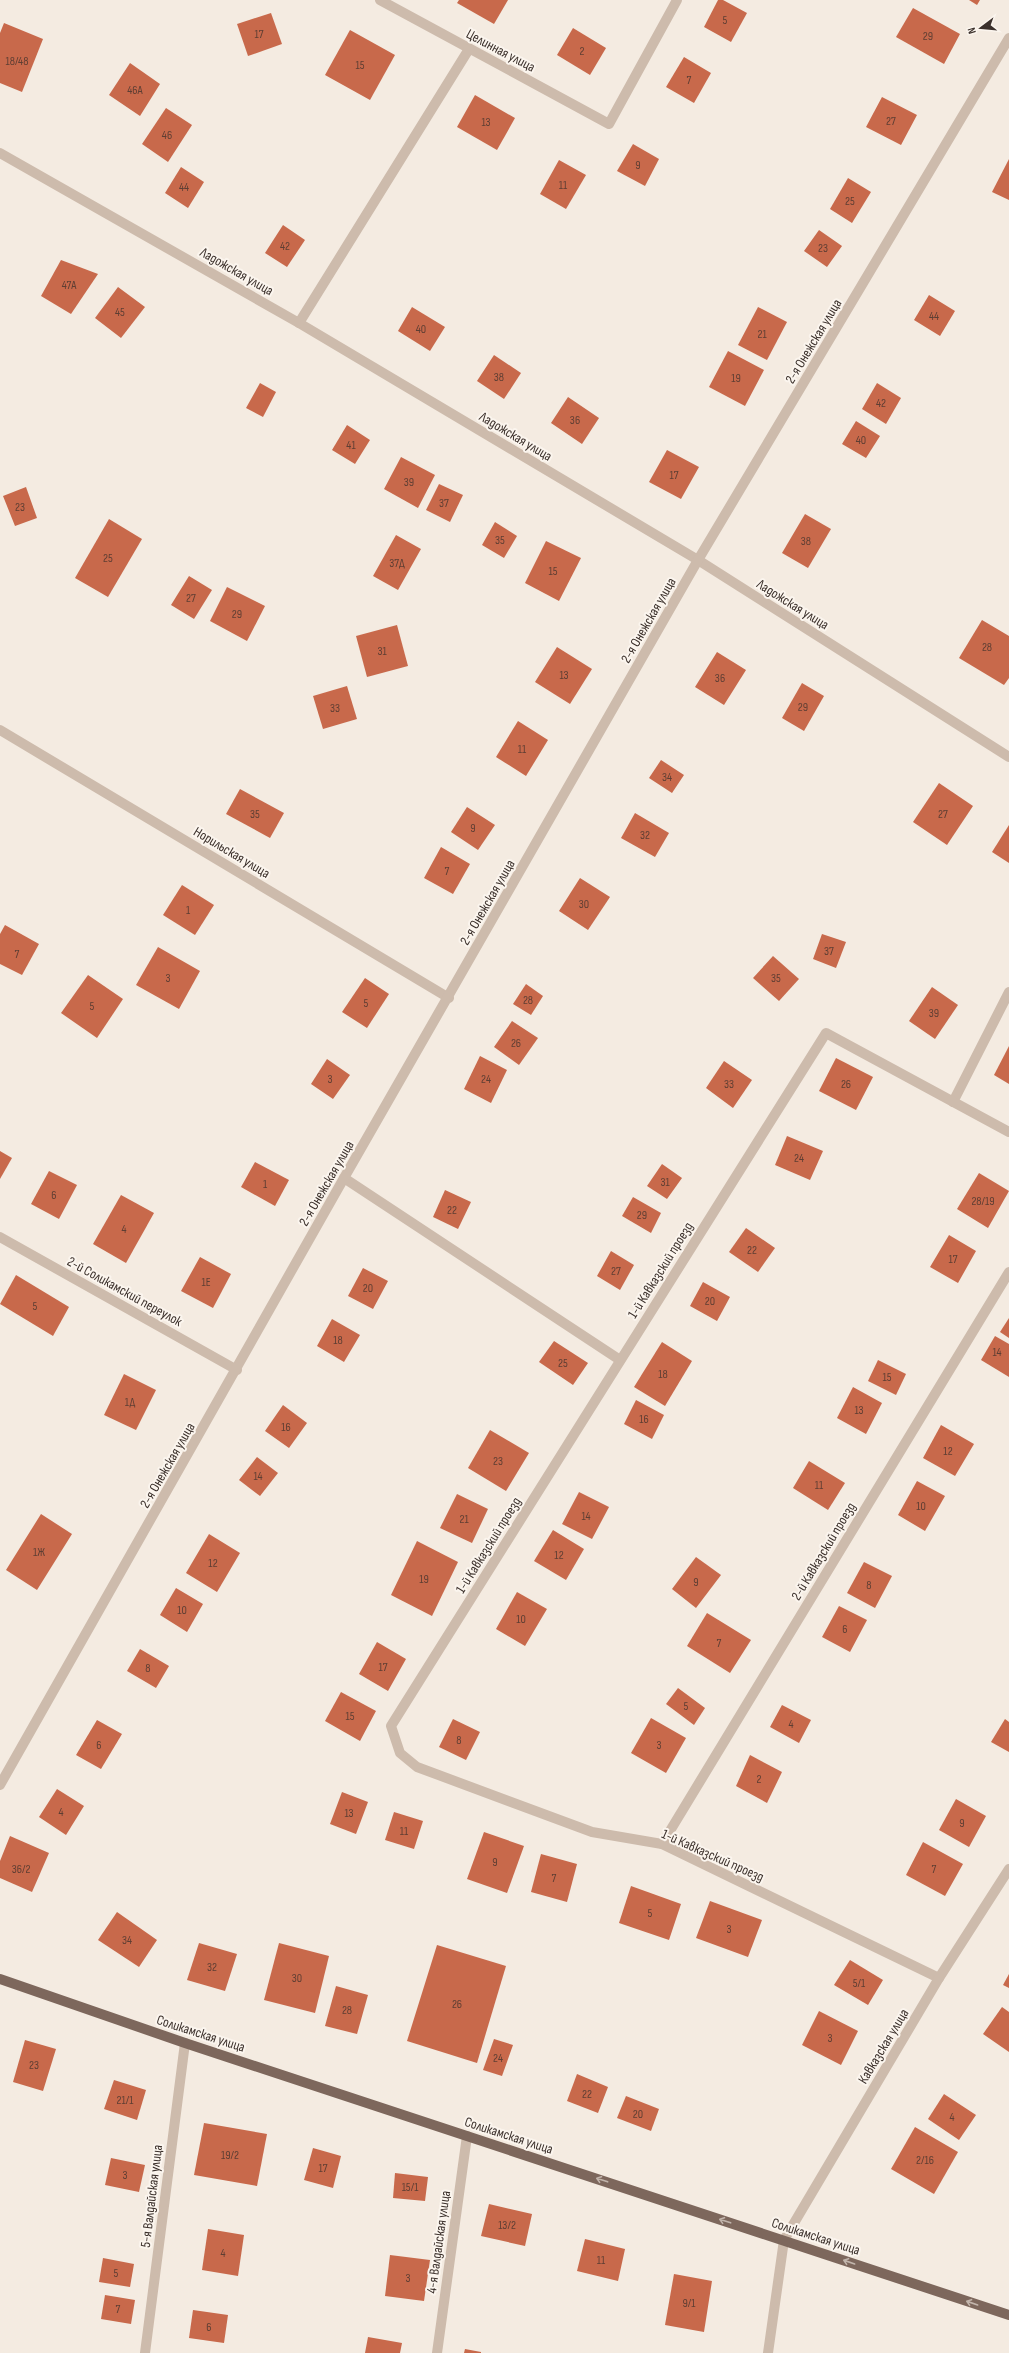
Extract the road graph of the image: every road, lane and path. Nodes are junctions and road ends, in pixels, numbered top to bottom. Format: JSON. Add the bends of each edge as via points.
{"nodes":[{"id":1,"x":380,"y":0,"type":"edge"},
{"id":2,"x":677,"y":0,"type":"edge"},
{"id":3,"x":1009,"y":38,"type":"edge"},
{"id":4,"x":469,"y":49,"type":"junction"},
{"id":5,"x":0,"y":153,"type":"edge"},
{"id":6,"x":299,"y":323,"type":"junction"},
{"id":7,"x":698,"y":560,"type":"junction"},
{"id":8,"x":0,"y":730,"type":"edge"},
{"id":9,"x":1009,"y":757,"type":"edge"},
{"id":10,"x":1009,"y":992,"type":"edge"},
{"id":11,"x":449,"y":998,"type":"junction"},
{"id":12,"x":954,"y":1102,"type":"junction"},
{"id":13,"x":1009,"y":1132,"type":"edge"},
{"id":14,"x":344,"y":1178,"type":"junction"},
{"id":15,"x":0,"y":1237,"type":"edge"},
{"id":16,"x":1009,"y":1272,"type":"edge"},
{"id":17,"x":620,"y":1360,"type":"junction"},
{"id":18,"x":237,"y":1370,"type":"junction"},
{"id":19,"x":0,"y":1785,"type":"edge"},
{"id":20,"x":662,"y":1844,"type":"junction"},
{"id":21,"x":1009,"y":1869,"type":"edge"},
{"id":22,"x":939,"y":1978,"type":"junction"},
{"id":23,"x":0,"y":1980,"type":"edge"},
{"id":24,"x":185,"y":2043,"type":"junction"},
{"id":25,"x":467,"y":2136,"type":"junction"},
{"id":26,"x":784,"y":2240,"type":"junction"},
{"id":27,"x":1009,"y":2315,"type":"edge"},
{"id":28,"x":145,"y":2353,"type":"edge"},
{"id":29,"x":437,"y":2353,"type":"edge"},
{"id":30,"x":768,"y":2353,"type":"edge"}],
"edges":[{"from":1,"to":4,"type":"street","name":"Целинная улица"},
{"from":2,"to":4,"type":"street","name":"Целинная улица","via":[[609,124]]},
{"from":3,"to":7,"type":"street","name":"2-я Онежская улица"},
{"from":4,"to":6,"type":"street"},
{"from":5,"to":6,"type":"street","name":"Ладожская улица"},
{"from":6,"to":7,"type":"street","name":"Ладожская улица"},
{"from":7,"to":9,"type":"street","name":"Ладожская улица"},
{"from":7,"to":11,"type":"street","name":"2-я Онежская улица"},
{"from":8,"to":11,"type":"street","name":"Норильская улица"},
{"from":10,"to":12,"type":"street"},
{"from":11,"to":14,"type":"street","name":"2-я Онежская улица"},
{"from":12,"to":13,"type":"street","name":"1-й Кавказский проезд"},
{"from":12,"to":17,"type":"street","name":"1-й Кавказский проезд","via":[[826,1033]]},
{"from":14,"to":17,"type":"street"},
{"from":14,"to":18,"type":"street","name":"2-я Онежская улица"},
{"from":15,"to":18,"type":"street","name":"2-й Соликамский переулок"},
{"from":16,"to":20,"type":"street","name":"2-й Кавказский проезд"},
{"from":17,"to":20,"type":"street","name":"1-й Кавказский проезд","via":[[391,1726],[400,1753],[417,1767],[592,1832]]},
{"from":18,"to":19,"type":"street","name":"2-я Онежская улица"},
{"from":20,"to":22,"type":"street","name":"1-й Кавказский проезд"},
{"from":21,"to":22,"type":"street","name":"Кавказская улица"},
{"from":22,"to":26,"type":"street","name":"Кавказская улица"},
{"from":23,"to":24,"type":"main road","name":"Соликамская улица"},
{"from":24,"to":25,"type":"main road","name":"Соликамская улица"},
{"from":24,"to":28,"type":"street","name":"5-я Валдайская улица"},
{"from":26,"to":25,"type":"main road","name":"Соликамская улица","one_way":true},
{"from":25,"to":29,"type":"street","name":"4-я Валдайская улица"},
{"from":27,"to":26,"type":"main road","name":"Соликамская улица","one_way":true},
{"from":26,"to":30,"type":"street"}]}
